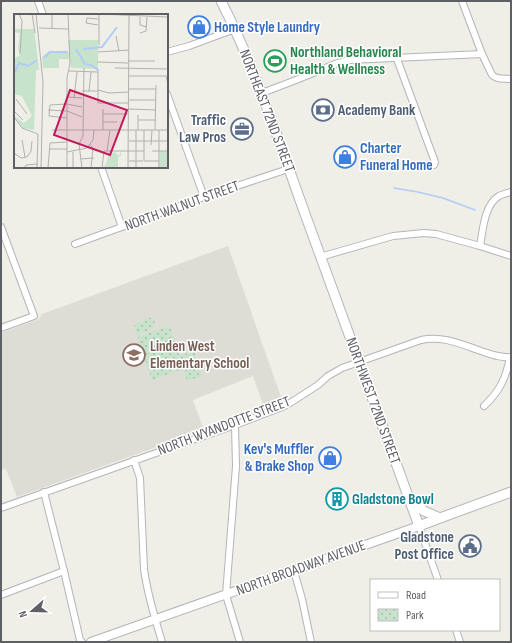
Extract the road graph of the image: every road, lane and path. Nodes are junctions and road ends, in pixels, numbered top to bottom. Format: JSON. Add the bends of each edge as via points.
{"nodes":[{"id":1,"x":38,"y":1,"type":"edge"},
{"id":2,"x":221,"y":1,"type":"edge"},
{"id":3,"x":462,"y":1,"type":"edge"},
{"id":4,"x":43,"y":14,"type":"edge"},
{"id":5,"x":236,"y":29,"type":"junction"},
{"id":6,"x":168,"y":52,"type":"edge"},
{"id":7,"x":482,"y":54,"type":"junction"},
{"id":8,"x":397,"y":59,"type":"junction"},
{"id":9,"x":511,"y":79,"type":"edge"},
{"id":10,"x":262,"y":93,"type":"junction"},
{"id":11,"x":168,"y":97,"type":"edge"},
{"id":12,"x":434,"y":164,"type":"dead end"},
{"id":13,"x":101,"y":168,"type":"edge"},
{"id":14,"x":288,"y":169,"type":"junction"},
{"id":15,"x":511,"y":192,"type":"edge"},
{"id":16,"x":204,"y":196,"type":"junction"},
{"id":17,"x":308,"y":223,"type":"joint"},
{"id":18,"x":1,"y":227,"type":"edge"},
{"id":19,"x":122,"y":227,"type":"junction"},
{"id":20,"x":75,"y":244,"type":"dead end"},
{"id":21,"x":480,"y":246,"type":"junction"},
{"id":22,"x":511,"y":256,"type":"edge"},
{"id":23,"x":320,"y":257,"type":"junction"},
{"id":24,"x":1,"y":328,"type":"edge"},
{"id":25,"x":510,"y":357,"type":"edge"},
{"id":26,"x":358,"y":362,"type":"junction"},
{"id":27,"x":484,"y":406,"type":"dead end"},
{"id":28,"x":235,"y":425,"type":"junction"},
{"id":29,"x":134,"y":460,"type":"junction"},
{"id":30,"x":44,"y":492,"type":"junction"},
{"id":31,"x":511,"y":492,"type":"edge"},
{"id":32,"x":409,"y":498,"type":"junction"},
{"id":33,"x":1,"y":508,"type":"edge"},
{"id":34,"x":440,"y":518,"type":"junction"},
{"id":35,"x":419,"y":526,"type":"junction"},
{"id":36,"x":64,"y":571,"type":"junction"},
{"id":37,"x":294,"y":571,"type":"junction"},
{"id":38,"x":438,"y":579,"type":"edge"},
{"id":39,"x":1,"y":595,"type":"edge"},
{"id":40,"x":226,"y":595,"type":"junction"},
{"id":41,"x":155,"y":620,"type":"junction"},
{"id":42,"x":456,"y":631,"type":"edge"},
{"id":43,"x":82,"y":642,"type":"edge"},
{"id":44,"x":91,"y":642,"type":"edge"},
{"id":45,"x":162,"y":642,"type":"edge"},
{"id":46,"x":240,"y":642,"type":"edge"},
{"id":47,"x":311,"y":642,"type":"edge"},
{"id":48,"x":460,"y":642,"type":"edge"}],
"edges":[{"from":1,"to":4,"type":"street"},
{"from":2,"to":5,"type":"main road","name":"NORTHEAST 72ND STREET"},
{"from":3,"to":7,"type":"street"},
{"from":5,"to":6,"type":"street"},
{"from":5,"to":10,"type":"main road","name":"NORTHEAST 72ND STREET"},
{"from":7,"to":8,"type":"street"},
{"from":7,"to":9,"type":"street","via":[[494,77]]},
{"from":8,"to":10,"type":"street","via":[[355,59],[342,62]]},
{"from":8,"to":12,"type":"street"},
{"from":10,"to":14,"type":"main road","name":"NORTHEAST 72ND STREET"},
{"from":11,"to":16,"type":"street"},
{"from":13,"to":19,"type":"street"},
{"from":14,"to":16,"type":"street","name":"NORTH WALNUT STREET"},
{"from":14,"to":17,"type":"main road","name":"NORTHEAST 72ND STREET"},
{"from":15,"to":21,"type":"street","via":[[499,196],[489,206]]},
{"from":16,"to":19,"type":"street","name":"NORTH WALNUT STREET"},
{"from":17,"to":23,"type":"main road","name":"NORTHWEST 72ND STREET"},
{"from":18,"to":24,"type":"street","via":[[34,316]]},
{"from":19,"to":20,"type":"street","name":"NORTH WALNUT STREET"},
{"from":21,"to":22,"type":"street"},
{"from":21,"to":23,"type":"street","via":[[436,234],[412,234],[393,236]]},
{"from":23,"to":26,"type":"main road","name":"NORTHWEST 72ND STREET"},
{"from":25,"to":26,"type":"street","name":"NORTH WYANDOTTE STREET","via":[[498,357],[447,340],[432,338]]},
{"from":25,"to":27,"type":"street","via":[[502,383]]},
{"from":26,"to":28,"type":"street","name":"NORTH WYANDOTTE STREET","via":[[328,376],[290,403]]},
{"from":26,"to":32,"type":"main road","name":"NORTHWEST 72ND STREET"},
{"from":28,"to":29,"type":"street","name":"NORTH WYANDOTTE STREET"},
{"from":28,"to":40,"type":"street","via":[[236,466]]},
{"from":29,"to":30,"type":"street","name":"NORTH WYANDOTTE STREET"},
{"from":29,"to":41,"type":"street","via":[[140,478],[146,584]]},
{"from":30,"to":33,"type":"street","name":"NORTH WYANDOTTE STREET"},
{"from":30,"to":36,"type":"street"},
{"from":31,"to":34,"type":"main road","name":"NORTH BROADWAY AVENUE"},
{"from":32,"to":34,"type":"main road","via":[[424,511]]},
{"from":32,"to":35,"type":"main road","name":"NORTHWEST 72ND STREET"},
{"from":34,"to":35,"type":"main road","name":"NORTH BROADWAY AVENUE"},
{"from":35,"to":37,"type":"street","name":"NORTH BROADWAY AVENUE"},
{"from":35,"to":38,"type":"street","name":"NORTHWEST 72ND STREET"},
{"from":36,"to":39,"type":"street"},
{"from":36,"to":43,"type":"street"},
{"from":37,"to":40,"type":"street","name":"NORTH BROADWAY AVENUE"},
{"from":37,"to":47,"type":"street"},
{"from":40,"to":41,"type":"street","name":"NORTH BROADWAY AVENUE"},
{"from":40,"to":46,"type":"street"},
{"from":41,"to":44,"type":"street","name":"NORTH BROADWAY AVENUE"},
{"from":41,"to":45,"type":"street"},
{"from":42,"to":48,"type":"street"}]}
